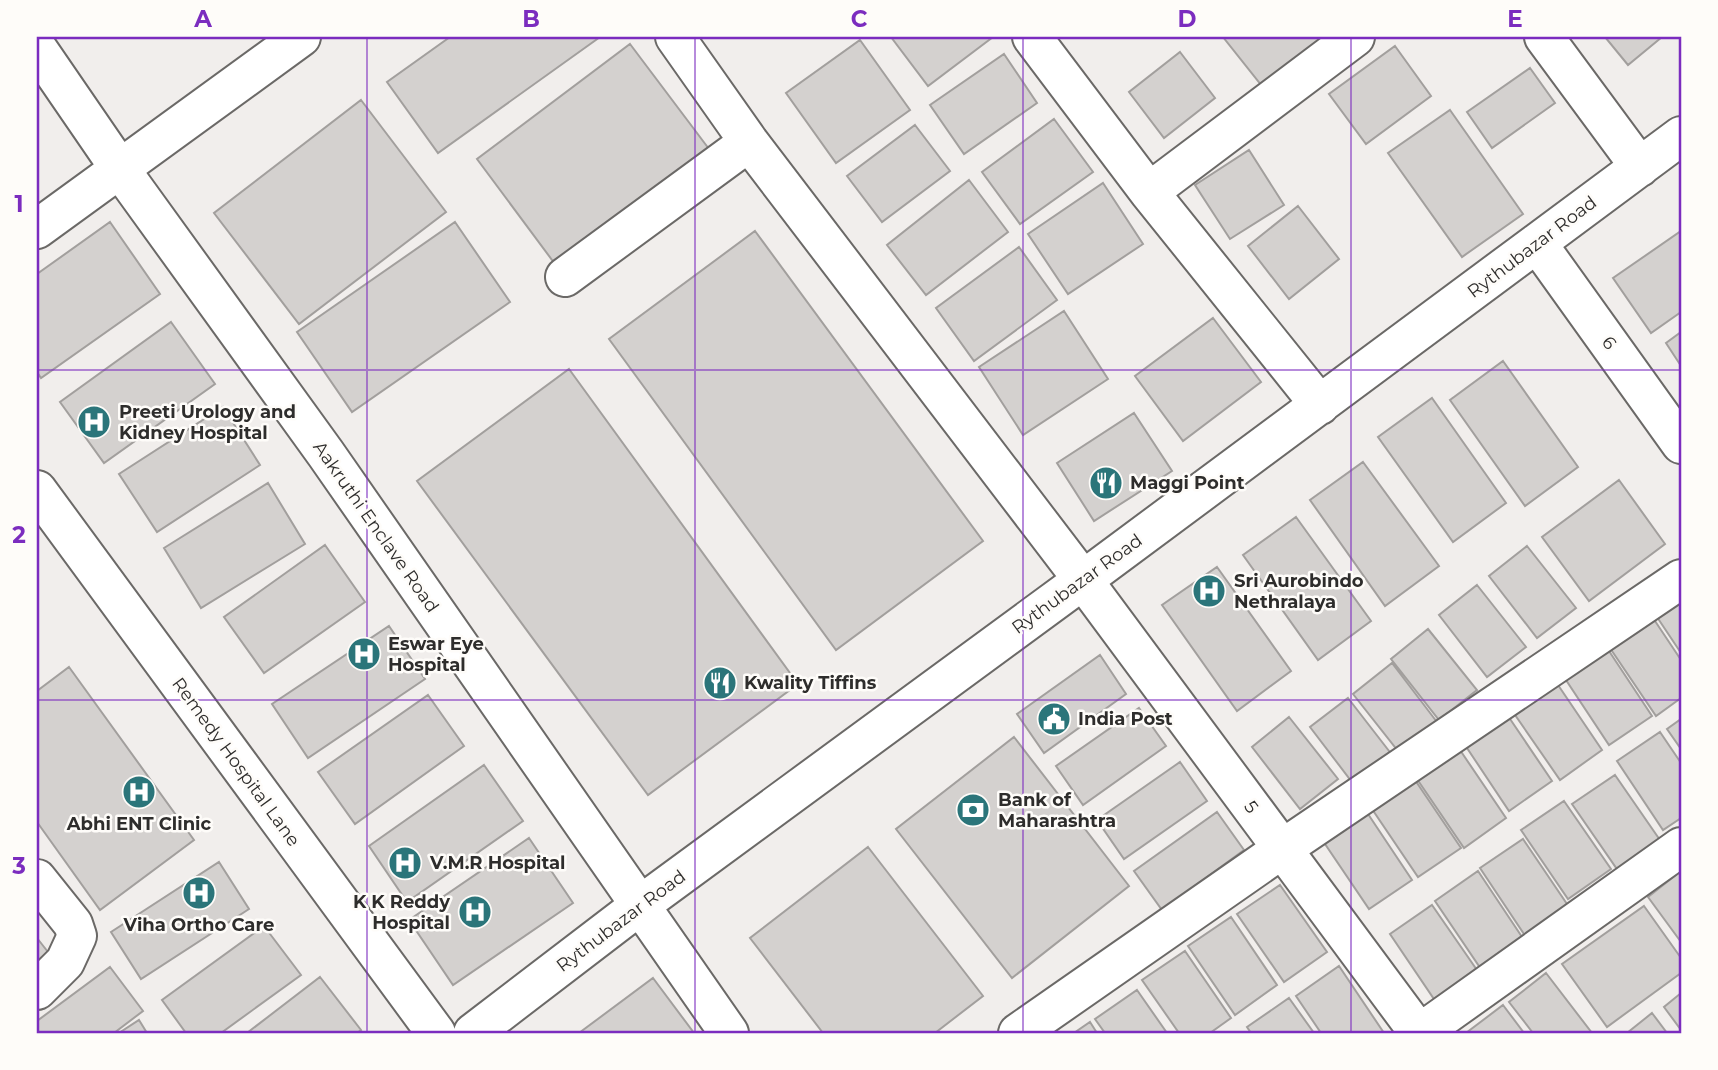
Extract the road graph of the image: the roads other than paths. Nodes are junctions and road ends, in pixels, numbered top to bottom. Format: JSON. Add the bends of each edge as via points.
{"nodes":[{"id":1,"x":300,"y":37,"type":"edge"},
{"id":2,"x":674,"y":37,"type":"edge"},
{"id":3,"x":1355,"y":37,"type":"edge"},
{"id":4,"x":1544,"y":37,"type":"edge"},
{"id":5,"x":1039,"y":39,"type":"edge"},
{"id":6,"x":37,"y":48,"type":"edge"},
{"id":7,"x":1681,"y":136,"type":"edge"},
{"id":8,"x":749,"y":142,"type":"junction"},
{"id":9,"x":1640,"y":167,"type":"junction"},
{"id":10,"x":120,"y":169,"type":"junction"},
{"id":11,"x":1149,"y":192,"type":"junction"},
{"id":12,"x":37,"y":229,"type":"edge"},
{"id":13,"x":1537,"y":243,"type":"junction"},
{"id":14,"x":565,"y":277,"type":"dead end"},
{"id":15,"x":1320,"y":405,"type":"junction"},
{"id":16,"x":1681,"y":444,"type":"edge"},
{"id":17,"x":37,"y":490,"type":"edge"},
{"id":18,"x":1681,"y":579,"type":"edge"},
{"id":19,"x":1083,"y":580,"type":"junction"},
{"id":20,"x":1681,"y":847,"type":"edge"},
{"id":21,"x":1282,"y":849,"type":"junction"},
{"id":22,"x":37,"y":878,"type":"edge"},
{"id":23,"x":639,"y":906,"type":"junction"},
{"id":24,"x":37,"y":990,"type":"edge"},
{"id":25,"x":436,"y":1033,"type":"edge"},
{"id":26,"x":473,"y":1033,"type":"edge"},
{"id":27,"x":729,"y":1033,"type":"edge"},
{"id":28,"x":1018,"y":1033,"type":"edge"},
{"id":29,"x":1420,"y":1033,"type":"edge"}],
"edges":[{"from":1,"to":10,"type":"street"},
{"from":2,"to":8,"type":"street","name":"5"},
{"from":3,"to":11,"type":"street"},
{"from":4,"to":9,"type":"street"},
{"from":5,"to":11,"type":"street"},
{"from":6,"to":10,"type":"street","name":"Aakruthi Enclave Road"},
{"from":7,"to":9,"type":"street","name":"Rythubazar Road"},
{"from":8,"to":14,"type":"street"},
{"from":8,"to":19,"type":"street","name":"5"},
{"from":9,"to":13,"type":"street","name":"Rythubazar Road"},
{"from":10,"to":12,"type":"street"},
{"from":10,"to":23,"type":"street","name":"Aakruthi Enclave Road","via":[[326,454]]},
{"from":11,"to":15,"type":"street"},
{"from":13,"to":15,"type":"street","name":"Rythubazar Road"},
{"from":13,"to":16,"type":"street","name":"6"},
{"from":15,"to":19,"type":"street","name":"Rythubazar Road"},
{"from":17,"to":25,"type":"street","name":"Remedy Hospital Lane"},
{"from":18,"to":21,"type":"street"},
{"from":19,"to":21,"type":"street","name":"5"},
{"from":19,"to":23,"type":"street","name":"Rythubazar Road"},
{"from":20,"to":29,"type":"street"},
{"from":21,"to":28,"type":"street"},
{"from":21,"to":29,"type":"street","name":"5"},
{"from":22,"to":24,"type":"street","via":[[73,924],[77,936],[65,962]]},
{"from":23,"to":26,"type":"street","name":"Rythubazar Road"},
{"from":23,"to":27,"type":"street","name":"Aakruthi Enclave Road"}]}
